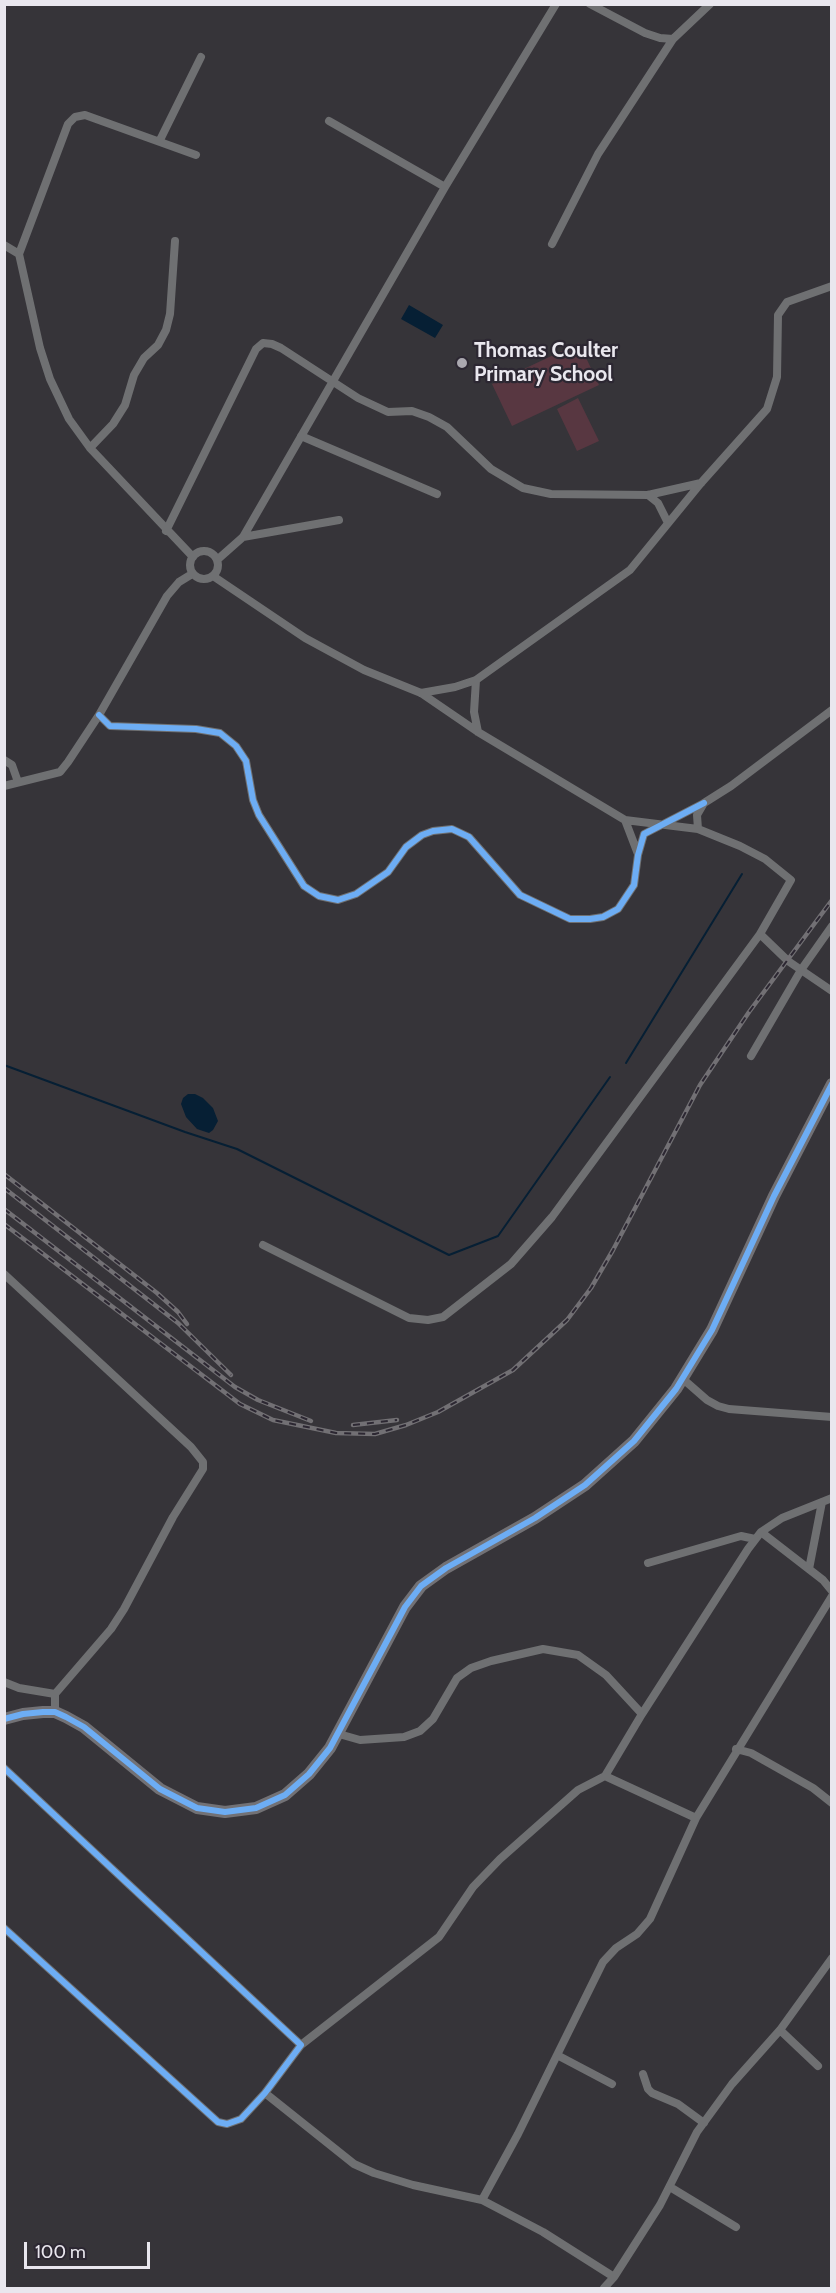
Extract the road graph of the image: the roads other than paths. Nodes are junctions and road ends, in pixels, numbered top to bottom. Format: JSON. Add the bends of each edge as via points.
{"nodes":[{"id":1,"x":556,"y":4,"type":"edge"},
{"id":2,"x":590,"y":4,"type":"edge"},
{"id":3,"x":710,"y":4,"type":"edge"},
{"id":4,"x":673,"y":39,"type":"junction"},
{"id":5,"x":201,"y":57,"type":"dead end"},
{"id":6,"x":329,"y":121,"type":"dead end"},
{"id":7,"x":160,"y":140,"type":"junction"},
{"id":8,"x":196,"y":155,"type":"dead end"},
{"id":9,"x":445,"y":187,"type":"junction"},
{"id":10,"x":175,"y":241,"type":"dead end"},
{"id":11,"x":552,"y":244,"type":"dead end"},
{"id":12,"x":4,"y":245,"type":"edge"},
{"id":13,"x":19,"y":254,"type":"junction"},
{"id":14,"x":831,"y":286,"type":"edge"},
{"id":15,"x":333,"y":382,"type":"junction"},
{"id":16,"x":301,"y":436,"type":"junction"},
{"id":17,"x":90,"y":448,"type":"junction"},
{"id":18,"x":701,"y":483,"type":"junction"},
{"id":19,"x":437,"y":494,"type":"dead end"},
{"id":20,"x":648,"y":495,"type":"junction"},
{"id":21,"x":339,"y":520,"type":"dead end"},
{"id":22,"x":668,"y":523,"type":"junction"},
{"id":23,"x":166,"y":531,"type":"junction"},
{"id":24,"x":243,"y":537,"type":"junction"},
{"id":25,"x":193,"y":557,"type":"junction"},
{"id":26,"x":217,"y":560,"type":"junction"},
{"id":27,"x":192,"y":574,"type":"junction"},
{"id":28,"x":213,"y":576,"type":"junction"},
{"id":29,"x":476,"y":680,"type":"junction"},
{"id":30,"x":422,"y":693,"type":"junction"},
{"id":31,"x":831,"y":710,"type":"edge"},
{"id":32,"x":99,"y":715,"type":"junction"},
{"id":33,"x":478,"y":732,"type":"junction"},
{"id":34,"x":4,"y":760,"type":"edge"},
{"id":35,"x":18,"y":782,"type":"junction"},
{"id":36,"x":4,"y":786,"type":"edge"},
{"id":37,"x":704,"y":802,"type":"junction"},
{"id":38,"x":625,"y":820,"type":"junction"},
{"id":39,"x":661,"y":825,"type":"junction"},
{"id":40,"x":698,"y":829,"type":"junction"},
{"id":41,"x":638,"y":855,"type":"junction"},
{"id":42,"x":831,"y":926,"type":"edge"},
{"id":43,"x":760,"y":934,"type":"junction"},
{"id":44,"x":801,"y":970,"type":"junction"},
{"id":45,"x":831,"y":990,"type":"edge"},
{"id":46,"x":751,"y":1056,"type":"dead end"},
{"id":47,"x":831,"y":1084,"type":"edge"},
{"id":48,"x":263,"y":1245,"type":"dead end"},
{"id":49,"x":4,"y":1274,"type":"edge"},
{"id":50,"x":683,"y":1379,"type":"junction"},
{"id":51,"x":831,"y":1417,"type":"edge"},
{"id":52,"x":831,"y":1498,"type":"edge"},
{"id":53,"x":822,"y":1502,"type":"junction"},
{"id":54,"x":758,"y":1535,"type":"junction"},
{"id":55,"x":648,"y":1563,"type":"dead end"},
{"id":56,"x":809,"y":1569,"type":"junction"},
{"id":57,"x":831,"y":1594,"type":"edge"},
{"id":58,"x":4,"y":1682,"type":"edge"},
{"id":59,"x":55,"y":1694,"type":"junction"},
{"id":60,"x":55,"y":1712,"type":"junction"},
{"id":61,"x":642,"y":1714,"type":"junction"},
{"id":62,"x":4,"y":1719,"type":"edge"},
{"id":63,"x":339,"y":1734,"type":"junction"},
{"id":64,"x":736,"y":1749,"type":"junction"},
{"id":65,"x":4,"y":1768,"type":"edge"},
{"id":66,"x":605,"y":1776,"type":"junction"},
{"id":67,"x":831,"y":1803,"type":"edge"},
{"id":68,"x":696,"y":1818,"type":"junction"},
{"id":69,"x":4,"y":1928,"type":"edge"},
{"id":70,"x":831,"y":1958,"type":"edge"},
{"id":71,"x":780,"y":2030,"type":"junction"},
{"id":72,"x":301,"y":2045,"type":"junction"},
{"id":73,"x":557,"y":2055,"type":"junction"},
{"id":74,"x":818,"y":2066,"type":"dead end"},
{"id":75,"x":643,"y":2074,"type":"dead end"},
{"id":76,"x":612,"y":2084,"type":"dead end"},
{"id":77,"x":265,"y":2093,"type":"junction"},
{"id":78,"x":704,"y":2122,"type":"junction"},
{"id":79,"x":670,"y":2187,"type":"junction"},
{"id":80,"x":482,"y":2200,"type":"junction"},
{"id":81,"x":736,"y":2227,"type":"dead end"},
{"id":82,"x":614,"y":2277,"type":"junction"},
{"id":83,"x":604,"y":2289,"type":"edge"}],
"edges":[{"from":1,"to":9,"type":"street"},
{"from":2,"to":4,"type":"street","via":[[645,33]]},
{"from":3,"to":4,"type":"street"},
{"from":4,"to":11,"type":"street","via":[[598,154]]},
{"from":5,"to":7,"type":"street"},
{"from":6,"to":9,"type":"street"},
{"from":7,"to":8,"type":"street"},
{"from":7,"to":13,"type":"street","via":[[85,115],[75,117],[68,124]]},
{"from":9,"to":15,"type":"street"},
{"from":10,"to":17,"type":"street","via":[[166,330],[134,375],[125,405]]},
{"from":12,"to":13,"type":"street"},
{"from":13,"to":17,"type":"street","via":[[39,348],[50,379],[69,419]]},
{"from":14,"to":18,"type":"street","via":[[787,302],[778,315],[777,377],[767,408]]},
{"from":15,"to":16,"type":"street"},
{"from":15,"to":20,"type":"street","via":[[388,412],[412,411],[447,427],[491,469],[523,488],[551,494]]},
{"from":15,"to":23,"type":"street","via":[[272,344],[256,349]]},
{"from":16,"to":19,"type":"street"},
{"from":16,"to":24,"type":"street"},
{"from":17,"to":23,"type":"street"},
{"from":18,"to":20,"type":"street"},
{"from":18,"to":22,"type":"street"},
{"from":20,"to":22,"type":"street","via":[[658,503]]},
{"from":21,"to":24,"type":"street"},
{"from":22,"to":29,"type":"street","via":[[630,570]]},
{"from":23,"to":25,"type":"street"},
{"from":24,"to":26,"type":"street"},
{"from":25,"to":26,"type":"street","via":[[206,551]]},
{"from":25,"to":27,"type":"street"},
{"from":26,"to":28,"type":"street"},
{"from":27,"to":28,"type":"street","via":[[202,580]]},
{"from":27,"to":32,"type":"street","via":[[167,596]]},
{"from":28,"to":30,"type":"street","via":[[305,638],[364,670]]},
{"from":29,"to":30,"type":"street"},
{"from":29,"to":33,"type":"street","via":[[474,712]]},
{"from":30,"to":33,"type":"street"},
{"from":31,"to":37,"type":"street"},
{"from":32,"to":35,"type":"street","via":[[60,772]]},
{"from":32,"to":41,"type":"street","via":[[110,726],[220,733],[236,746],[246,761],[259,815],[304,886],[319,896],[338,900],[356,894],[388,872],[406,847],[422,835],[452,829],[470,837],[520,895],[570,919],[590,919],[618,909],[627,898],[634,885]]},
{"from":33,"to":38,"type":"street"},
{"from":34,"to":35,"type":"street","via":[[12,765]]},
{"from":35,"to":36,"type":"street"},
{"from":37,"to":39,"type":"street"},
{"from":37,"to":40,"type":"street","via":[[698,815]]},
{"from":38,"to":39,"type":"street"},
{"from":38,"to":41,"type":"street"},
{"from":39,"to":40,"type":"street"},
{"from":39,"to":41,"type":"street","via":[[644,834]]},
{"from":40,"to":43,"type":"street","via":[[765,859],[791,880]]},
{"from":42,"to":44,"type":"street"},
{"from":43,"to":44,"type":"street"},
{"from":43,"to":48,"type":"street","via":[[552,1217],[511,1264],[444,1317],[409,1318]]},
{"from":44,"to":45,"type":"street"},
{"from":44,"to":46,"type":"street"},
{"from":47,"to":50,"type":"street","via":[[712,1330]]},
{"from":49,"to":59,"type":"street","via":[[203,1462],[203,1469],[124,1609]]},
{"from":50,"to":51,"type":"street","via":[[707,1400],[729,1409]]},
{"from":50,"to":63,"type":"street","via":[[634,1441],[585,1485],[421,1586],[405,1607]]},
{"from":52,"to":53,"type":"street"},
{"from":53,"to":54,"type":"street","via":[[782,1518]]},
{"from":53,"to":56,"type":"street"},
{"from":54,"to":55,"type":"street","via":[[741,1536]]},
{"from":54,"to":56,"type":"street"},
{"from":54,"to":61,"type":"street"},
{"from":56,"to":57,"type":"street","via":[[830,1587]]},
{"from":57,"to":64,"type":"street"},
{"from":58,"to":59,"type":"street"},
{"from":59,"to":60,"type":"street"},
{"from":60,"to":62,"type":"street"},
{"from":60,"to":63,"type":"street","via":[[84,1727],[160,1789],[197,1808],[225,1812],[256,1808],[285,1795],[309,1774]]},
{"from":61,"to":63,"type":"street","via":[[606,1675],[578,1655],[543,1649],[471,1668],[457,1678],[433,1719],[420,1731],[380,1740]]},
{"from":61,"to":66,"type":"street"},
{"from":64,"to":67,"type":"street","via":[[752,1753],[813,1788]]},
{"from":64,"to":68,"type":"street"},
{"from":65,"to":72,"type":"street"},
{"from":66,"to":68,"type":"street"},
{"from":66,"to":72,"type":"street","via":[[578,1790],[500,1859],[474,1887],[439,1937]]},
{"from":68,"to":73,"type":"street","via":[[650,1919],[603,1962]]},
{"from":69,"to":77,"type":"street","via":[[218,2122],[227,2124],[240,2119]]},
{"from":70,"to":71,"type":"street"},
{"from":71,"to":74,"type":"street"},
{"from":71,"to":78,"type":"street"},
{"from":72,"to":77,"type":"street"},
{"from":73,"to":76,"type":"street"},
{"from":73,"to":80,"type":"street"},
{"from":75,"to":78,"type":"street","via":[[652,2093],[678,2104]]},
{"from":77,"to":80,"type":"street","via":[[354,2164],[413,2185]]},
{"from":78,"to":79,"type":"street"},
{"from":79,"to":81,"type":"street"},
{"from":79,"to":82,"type":"street"},
{"from":80,"to":82,"type":"street","via":[[543,2232]]},
{"from":82,"to":83,"type":"street"}]}
